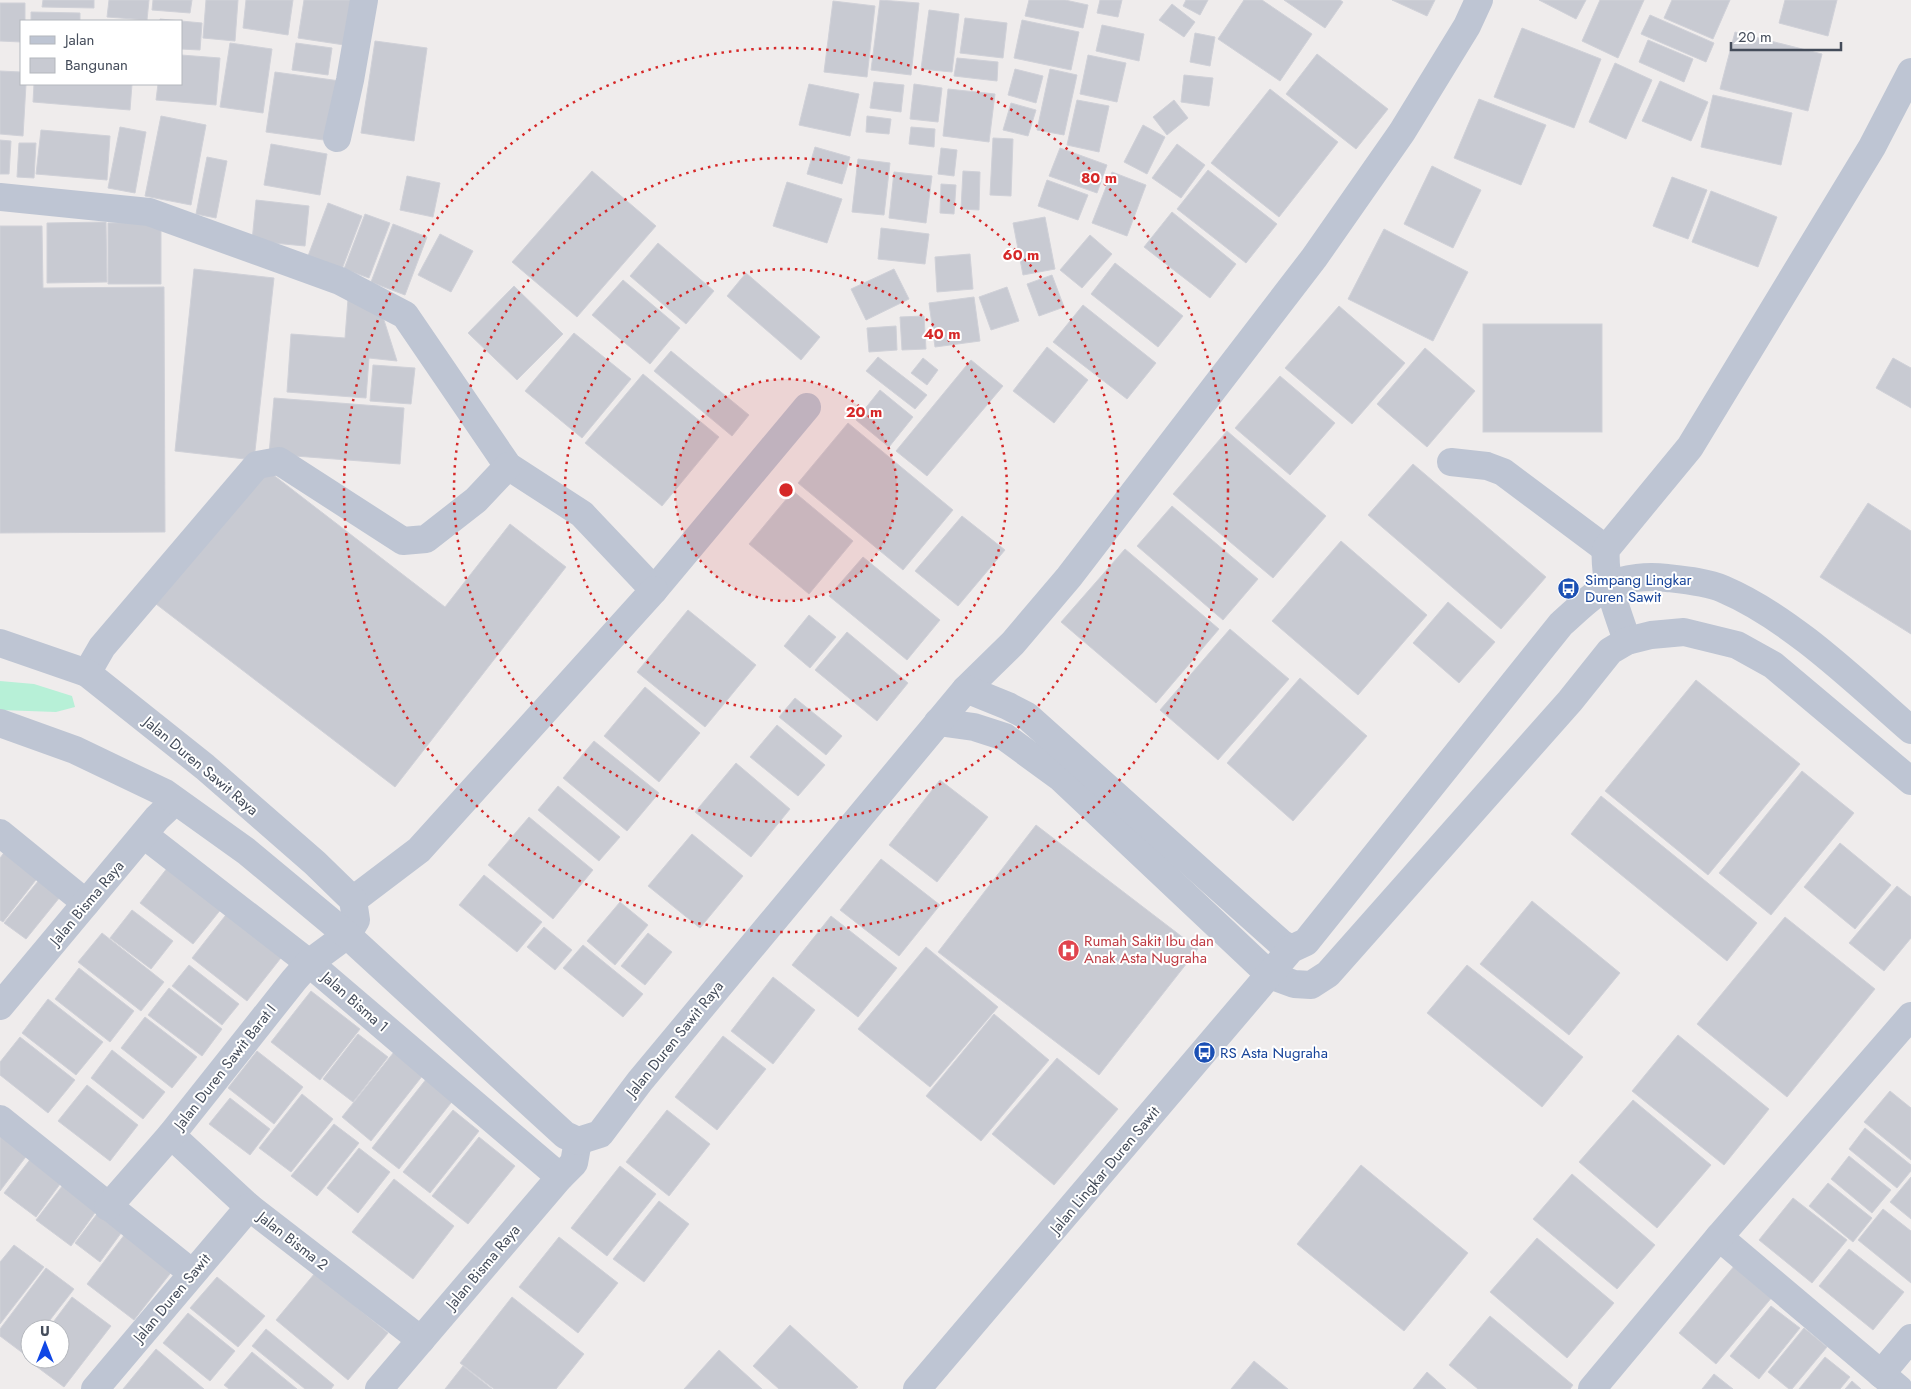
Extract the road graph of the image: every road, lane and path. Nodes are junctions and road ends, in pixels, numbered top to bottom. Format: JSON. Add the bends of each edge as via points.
{"nodes":[{"id":1,"x":364,"y":0,"type":"edge"},
{"id":2,"x":1479,"y":0,"type":"edge"},
{"id":3,"x":1911,"y":72,"type":"edge"},
{"id":4,"x":337,"y":138,"type":"dead end"},
{"id":5,"x":0,"y":196,"type":"edge"},
{"id":6,"x":808,"y":407,"type":"dead end"},
{"id":7,"x":1451,"y":462,"type":"dead end"},
{"id":8,"x":508,"y":466,"type":"junction"},
{"id":9,"x":1606,"y":549,"type":"junction"},
{"id":10,"x":1609,"y":585,"type":"junction"},
{"id":11,"x":654,"y":590,"type":"junction"},
{"id":12,"x":1627,"y":641,"type":"junction"},
{"id":13,"x":0,"y":643,"type":"edge"},
{"id":14,"x":87,"y":673,"type":"junction"},
{"id":15,"x":966,"y":689,"type":"junction"},
{"id":16,"x":938,"y":722,"type":"junction"},
{"id":17,"x":0,"y":724,"type":"edge"},
{"id":18,"x":1911,"y":730,"type":"edge"},
{"id":19,"x":1911,"y":781,"type":"edge"},
{"id":20,"x":175,"y":801,"type":"junction"},
{"id":21,"x":0,"y":833,"type":"edge"},
{"id":22,"x":144,"y":836,"type":"junction"},
{"id":23,"x":353,"y":900,"type":"junction"},
{"id":24,"x":86,"y":903,"type":"junction"},
{"id":25,"x":347,"y":935,"type":"junction"},
{"id":26,"x":1291,"y":949,"type":"junction"},
{"id":27,"x":309,"y":963,"type":"junction"},
{"id":28,"x":1270,"y":975,"type":"junction"},
{"id":29,"x":0,"y":1006,"type":"edge"},
{"id":30,"x":1911,"y":1016,"type":"edge"},
{"id":31,"x":0,"y":1119,"type":"edge"},
{"id":32,"x":171,"y":1135,"type":"junction"},
{"id":33,"x":578,"y":1141,"type":"junction"},
{"id":34,"x":560,"y":1177,"type":"junction"},
{"id":35,"x":108,"y":1207,"type":"junction"},
{"id":36,"x":249,"y":1207,"type":"junction"},
{"id":37,"x":1719,"y":1237,"type":"junction"},
{"id":38,"x":192,"y":1273,"type":"junction"},
{"id":39,"x":1911,"y":1338,"type":"edge"},
{"id":40,"x":421,"y":1340,"type":"junction"},
{"id":41,"x":1890,"y":1381,"type":"edge"},
{"id":42,"x":95,"y":1389,"type":"edge"},
{"id":43,"x":379,"y":1389,"type":"edge"},
{"id":44,"x":917,"y":1389,"type":"edge"},
{"id":45,"x":1592,"y":1389,"type":"edge"}],
"edges":[{"from":1,"to":4,"type":"street"},
{"from":2,"to":15,"type":"street","name":"Jalan Duren Sawit Raya","via":[[1467,26],[1402,132],[1314,258],[1069,577],[1013,643]]},
{"from":3,"to":9,"type":"street","via":[[1872,147],[1690,447]]},
{"from":5,"to":8,"type":"street","via":[[150,212],[348,285],[405,315]]},
{"from":6,"to":11,"type":"street"},
{"from":7,"to":9,"type":"street","via":[[1487,466],[1503,472]]},
{"from":8,"to":11,"type":"street","via":[[582,514]]},
{"from":8,"to":14,"type":"street","via":[[476,500],[426,540],[403,541],[279,461],[257,465],[102,646]]},
{"from":9,"to":10,"type":"street","via":[[1604,564]]},
{"from":10,"to":12,"type":"street"},
{"from":10,"to":18,"type":"street","via":[[1658,577],[1722,588],[1755,606],[1826,657]]},
{"from":10,"to":26,"type":"street","name":"Jalan Lingkar Duren Sawit","via":[[1561,624],[1306,942]]},
{"from":11,"to":23,"type":"street","via":[[419,850]]},
{"from":12,"to":19,"type":"street","via":[[1684,632],[1736,645],[1773,666]]},
{"from":12,"to":28,"type":"street","via":[[1610,651],[1564,708],[1328,974],[1311,985],[1294,984]]},
{"from":13,"to":14,"type":"street","name":"Jalan Duren Sawit Raya"},
{"from":14,"to":23,"type":"street","name":"Jalan Duren Sawit Raya","via":[[205,767]]},
{"from":15,"to":16,"type":"street","name":"Jalan Duren Sawit Raya"},
{"from":15,"to":26,"type":"street","via":[[1027,716]]},
{"from":16,"to":28,"type":"street","via":[[974,727],[1005,737],[1061,778]]},
{"from":16,"to":33,"type":"street","name":"Jalan Duren Sawit Raya","via":[[640,1081],[600,1134]]},
{"from":17,"to":20,"type":"street","via":[[75,750],[165,793]]},
{"from":20,"to":22,"type":"street","name":"Jalan Bisma Raya"},
{"from":20,"to":25,"type":"street","via":[[246,851]]},
{"from":21,"to":24,"type":"street"},
{"from":22,"to":24,"type":"street","name":"Jalan Bisma Raya"},
{"from":22,"to":27,"type":"street","name":"Jalan Bisma 1"},
{"from":23,"to":25,"type":"street","via":[[356,920]]},
{"from":24,"to":29,"type":"street","name":"Jalan Bisma Raya"},
{"from":25,"to":27,"type":"street","name":"Jalan Duren Sawit Barat I"},
{"from":25,"to":33,"type":"street","via":[[565,1135]]},
{"from":26,"to":28,"type":"street","name":"Jalan Lingkar Duren Sawit"},
{"from":27,"to":32,"type":"street","name":"Jalan Duren Sawit Barat I"},
{"from":27,"to":34,"type":"street","name":"Jalan Bisma 1"},
{"from":28,"to":44,"type":"street","name":"Jalan Lingkar Duren Sawit"},
{"from":30,"to":37,"type":"street"},
{"from":31,"to":35,"type":"street"},
{"from":32,"to":35,"type":"street","name":"Jalan Duren Sawit Barat I"},
{"from":32,"to":36,"type":"street","name":"Jalan Bisma 2"},
{"from":33,"to":34,"type":"street","name":"Jalan Bisma Raya","via":[[574,1163]]},
{"from":34,"to":40,"type":"street","name":"Jalan Bisma Raya"},
{"from":35,"to":38,"type":"street"},
{"from":36,"to":38,"type":"street","name":"Jalan Duren Sawit"},
{"from":36,"to":40,"type":"street","name":"Jalan Bisma 2"},
{"from":37,"to":41,"type":"street"},
{"from":37,"to":45,"type":"street"},
{"from":38,"to":42,"type":"street","name":"Jalan Duren Sawit"},
{"from":39,"to":41,"type":"street"},
{"from":40,"to":43,"type":"street","name":"Jalan Bisma Raya"}]}
